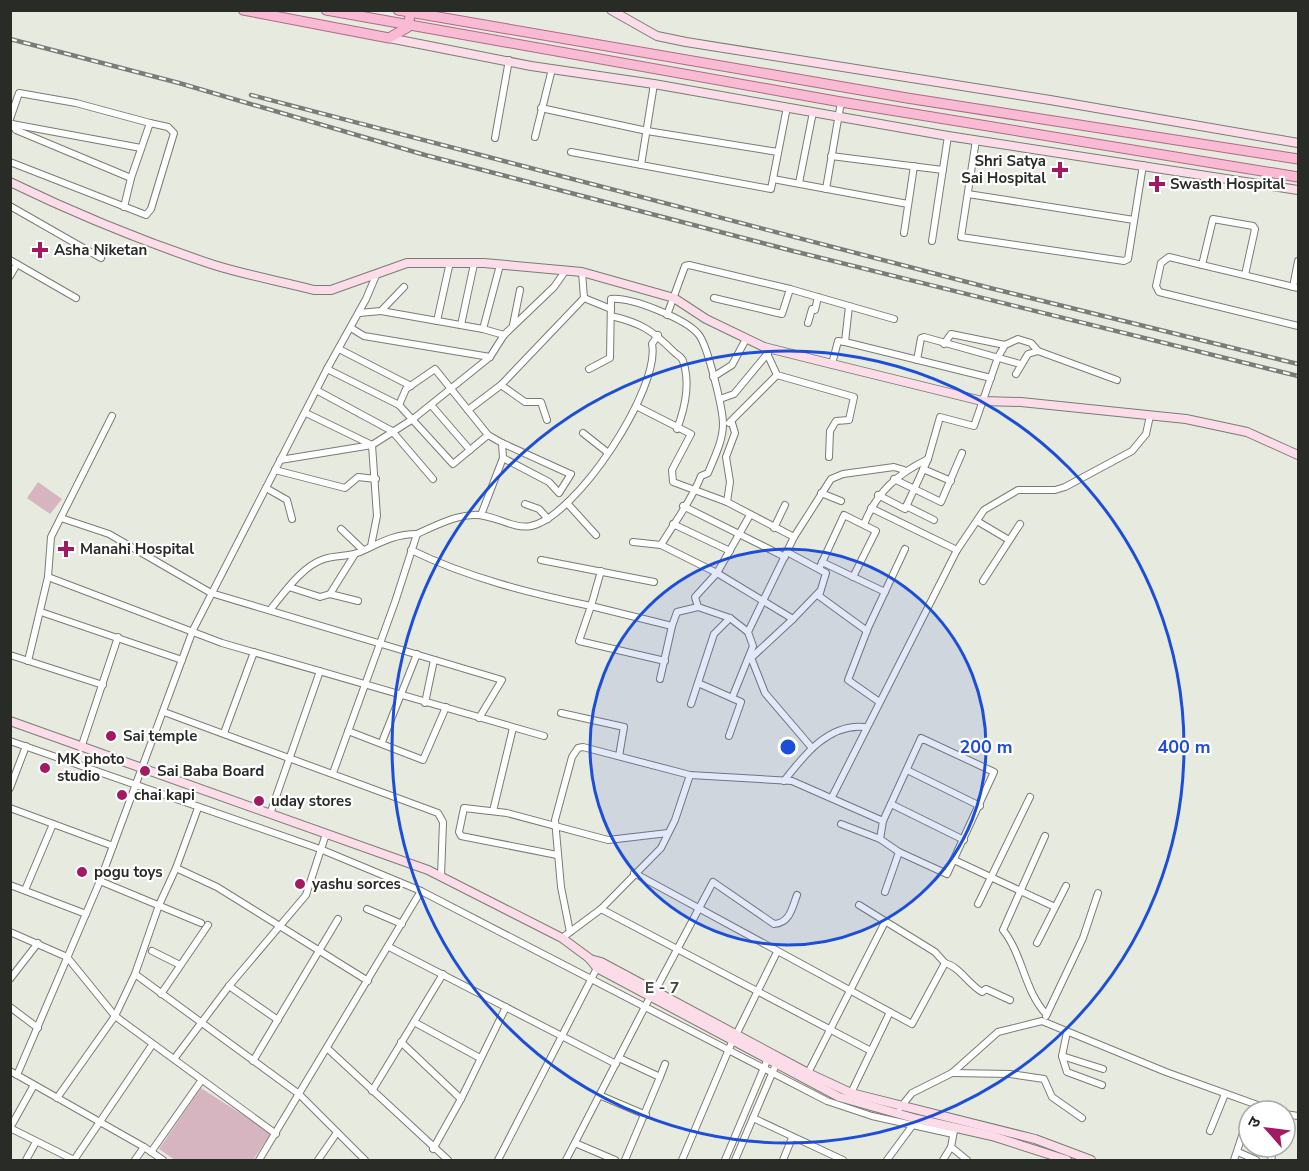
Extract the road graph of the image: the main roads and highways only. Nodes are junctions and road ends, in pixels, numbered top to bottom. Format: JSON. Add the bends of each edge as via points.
{"nodes":[{"id":1,"x":243,"y":10,"type":"edge"},
{"id":2,"x":326,"y":10,"type":"edge"},
{"id":3,"x":398,"y":10,"type":"edge"},
{"id":4,"x":411,"y":11,"type":"edge"},
{"id":5,"x":408,"y":27,"type":"junction"},
{"id":6,"x":1299,"y":159,"type":"edge"},
{"id":7,"x":1299,"y":177,"type":"edge"}],
"edges":[{"from":1,"to":5,"type":"main road","via":[[389,38]]},
{"from":2,"to":5,"type":"main road"},
{"from":3,"to":4,"type":"main road"},
{"from":4,"to":5,"type":"main road"},
{"from":4,"to":6,"type":"main road","via":[[907,98]]},
{"from":5,"to":7,"type":"main road"}]}
